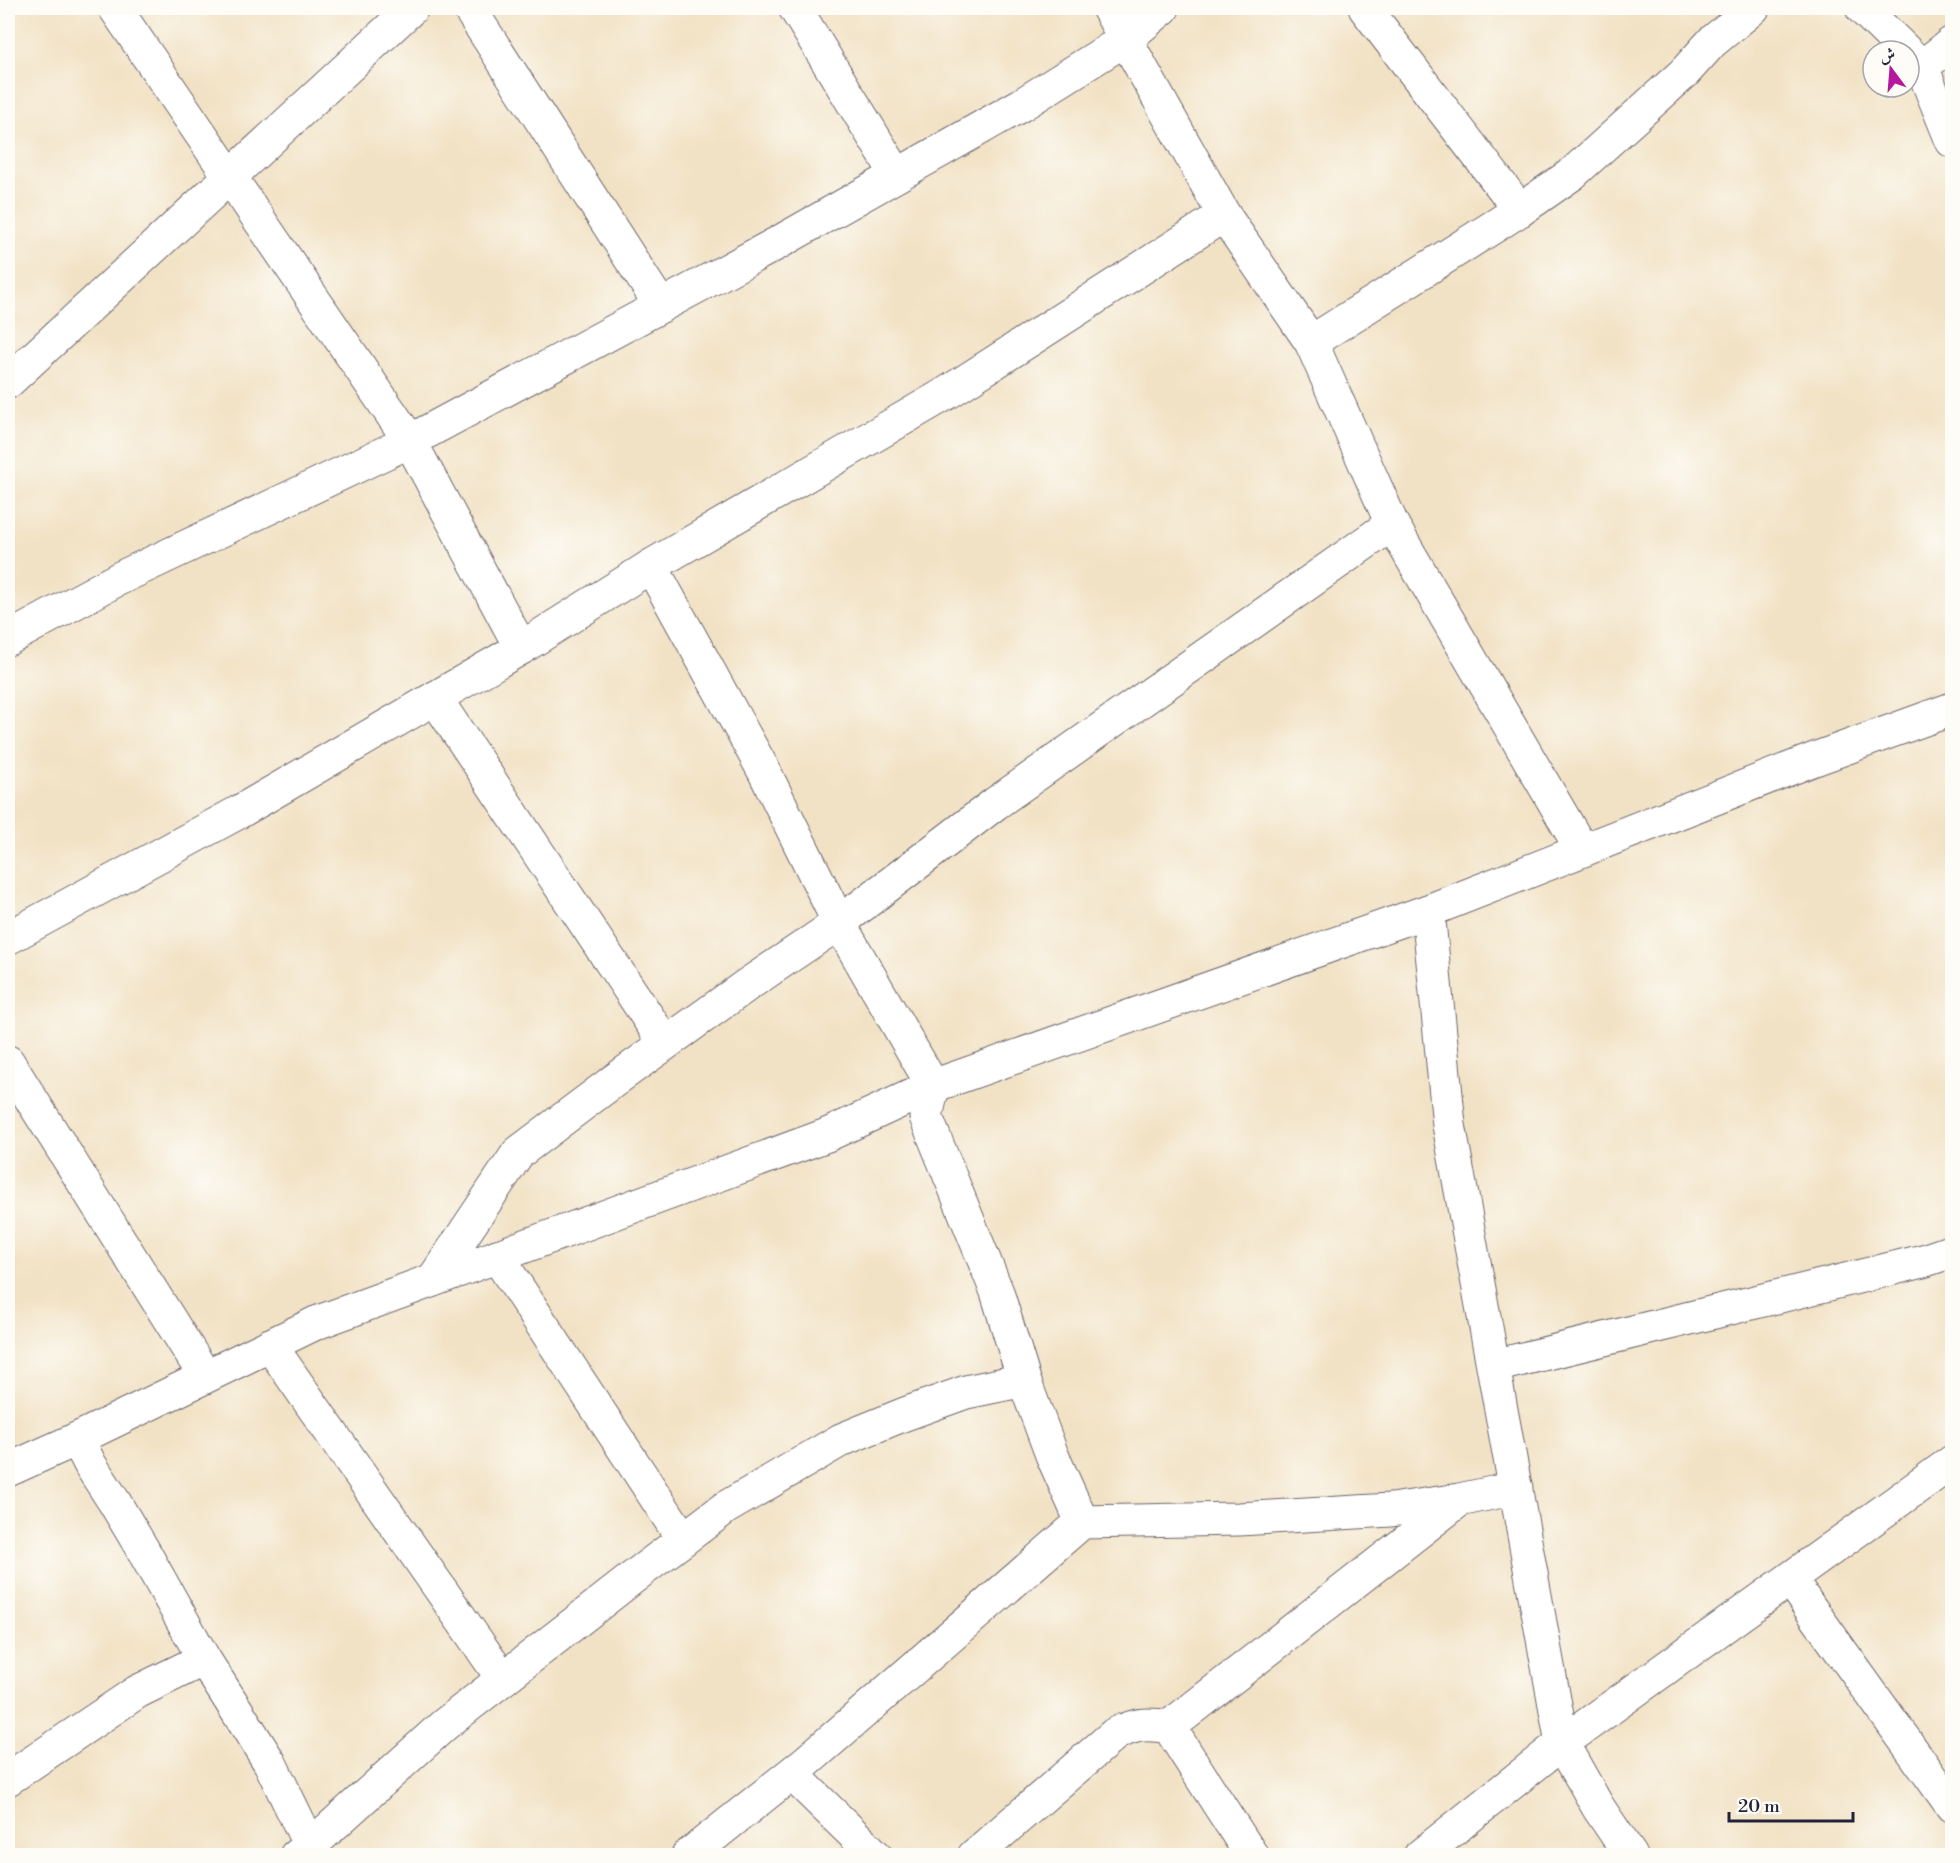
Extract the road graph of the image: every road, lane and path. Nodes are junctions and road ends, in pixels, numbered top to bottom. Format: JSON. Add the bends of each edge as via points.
{"nodes":[{"id":1,"x":115,"y":8,"type":"edge"},
{"id":2,"x":412,"y":8,"type":"edge"},
{"id":3,"x":469,"y":8,"type":"edge"},
{"id":4,"x":795,"y":8,"type":"edge"},
{"id":5,"x":1108,"y":8,"type":"edge"},
{"id":6,"x":1162,"y":8,"type":"edge"},
{"id":7,"x":1365,"y":8,"type":"edge"},
{"id":8,"x":1862,"y":8,"type":"edge"},
{"id":9,"x":1734,"y":13,"type":"edge"},
{"id":10,"x":1126,"y":39,"type":"junction"},
{"id":11,"x":1894,"y":39,"type":"edge"},
{"id":12,"x":1953,"y":43,"type":"edge"},
{"id":13,"x":1921,"y":54,"type":"edge"},
{"id":14,"x":1921,"y":75,"type":"edge"},
{"id":15,"x":1953,"y":141,"type":"edge"},
{"id":16,"x":230,"y":175,"type":"junction"},
{"id":17,"x":897,"y":175,"type":"junction"},
{"id":18,"x":1520,"y":210,"type":"junction"},
{"id":19,"x":1224,"y":215,"type":"junction"},
{"id":20,"x":661,"y":306,"type":"junction"},
{"id":21,"x":1311,"y":342,"type":"junction"},
{"id":22,"x":8,"y":382,"type":"edge"},
{"id":23,"x":410,"y":441,"type":"junction"},
{"id":24,"x":1392,"y":524,"type":"junction"},
{"id":25,"x":651,"y":566,"type":"junction"},
{"id":26,"x":8,"y":639,"type":"edge"},
{"id":27,"x":521,"y":648,"type":"junction"},
{"id":28,"x":435,"y":698,"type":"junction"},
{"id":29,"x":1953,"y":709,"type":"edge"},
{"id":30,"x":1582,"y":850,"type":"junction"},
{"id":31,"x":1428,"y":911,"type":"junction"},
{"id":32,"x":839,"y":923,"type":"junction"},
{"id":33,"x":8,"y":938,"type":"edge"},
{"id":34,"x":665,"y":1043,"type":"junction"},
{"id":35,"x":8,"y":1062,"type":"edge"},
{"id":36,"x":933,"y":1086,"type":"junction"},
{"id":37,"x":1953,"y":1251,"type":"edge"},
{"id":38,"x":497,"y":1256,"type":"junction"},
{"id":39,"x":433,"y":1280,"type":"junction"},
{"id":40,"x":270,"y":1345,"type":"junction"},
{"id":41,"x":1494,"y":1366,"type":"junction"},
{"id":42,"x":205,"y":1376,"type":"junction"},
{"id":43,"x":1024,"y":1380,"type":"junction"},
{"id":44,"x":77,"y":1439,"type":"junction"},
{"id":45,"x":1953,"y":1462,"type":"edge"},
{"id":46,"x":8,"y":1470,"type":"edge"},
{"id":47,"x":1516,"y":1488,"type":"junction"},
{"id":48,"x":1459,"y":1500,"type":"junction"},
{"id":49,"x":1082,"y":1522,"type":"junction"},
{"id":50,"x":683,"y":1539,"type":"junction"},
{"id":51,"x":1790,"y":1580,"type":"junction"},
{"id":52,"x":204,"y":1659,"type":"junction"},
{"id":53,"x":503,"y":1679,"type":"junction"},
{"id":54,"x":1169,"y":1727,"type":"junction"},
{"id":55,"x":1562,"y":1743,"type":"junction"},
{"id":56,"x":792,"y":1774,"type":"junction"},
{"id":57,"x":8,"y":1779,"type":"edge"},
{"id":58,"x":1953,"y":1806,"type":"edge"},
{"id":59,"x":307,"y":1853,"type":"edge"},
{"id":60,"x":688,"y":1856,"type":"edge"},
{"id":61,"x":876,"y":1856,"type":"edge"},
{"id":62,"x":974,"y":1856,"type":"edge"},
{"id":63,"x":1252,"y":1856,"type":"edge"},
{"id":64,"x":1420,"y":1856,"type":"edge"},
{"id":65,"x":1631,"y":1856,"type":"edge"}],
"edges":[{"from":1,"to":16,"type":"street"},
{"from":2,"to":16,"type":"street"},
{"from":3,"to":20,"type":"street"},
{"from":4,"to":17,"type":"street"},
{"from":5,"to":10,"type":"street"},
{"from":6,"to":10,"type":"street"},
{"from":7,"to":18,"type":"street"},
{"from":8,"to":11,"type":"street"},
{"from":9,"to":18,"type":"street","via":[[1684,73],[1581,166]]},
{"from":10,"to":17,"type":"street","via":[[1021,105]]},
{"from":10,"to":19,"type":"street"},
{"from":12,"to":13,"type":"street"},
{"from":14,"to":15,"type":"street"},
{"from":16,"to":22,"type":"street"},
{"from":16,"to":23,"type":"street"},
{"from":17,"to":20,"type":"street"},
{"from":18,"to":21,"type":"street"},
{"from":19,"to":21,"type":"street"},
{"from":19,"to":25,"type":"street","via":[[947,393]]},
{"from":20,"to":23,"type":"street"},
{"from":21,"to":24,"type":"street"},
{"from":23,"to":26,"type":"street","via":[[120,578]]},
{"from":23,"to":27,"type":"street"},
{"from":24,"to":30,"type":"street"},
{"from":24,"to":32,"type":"street","via":[[996,803]]},
{"from":25,"to":27,"type":"street"},
{"from":25,"to":32,"type":"street","via":[[764,771]]},
{"from":27,"to":28,"type":"street"},
{"from":28,"to":33,"type":"street","via":[[239,812]]},
{"from":28,"to":34,"type":"street"},
{"from":29,"to":30,"type":"street"},
{"from":30,"to":31,"type":"street"},
{"from":31,"to":36,"type":"street"},
{"from":31,"to":41,"type":"street","via":[[1449,1125]]},
{"from":32,"to":34,"type":"street"},
{"from":32,"to":36,"type":"street"},
{"from":34,"to":39,"type":"street","via":[[518,1153]]},
{"from":35,"to":42,"type":"street"},
{"from":36,"to":38,"type":"street","via":[[827,1135]]},
{"from":36,"to":43,"type":"street","via":[[926,1117],[997,1292]]},
{"from":37,"to":41,"type":"street"},
{"from":38,"to":39,"type":"street"},
{"from":38,"to":50,"type":"street"},
{"from":39,"to":40,"type":"street","via":[[316,1323]]},
{"from":40,"to":42,"type":"street"},
{"from":40,"to":53,"type":"street"},
{"from":41,"to":47,"type":"street"},
{"from":42,"to":44,"type":"street"},
{"from":43,"to":49,"type":"street"},
{"from":43,"to":50,"type":"street","via":[[966,1392],[841,1440],[725,1508]]},
{"from":44,"to":46,"type":"street"},
{"from":44,"to":52,"type":"street"},
{"from":45,"to":51,"type":"street"},
{"from":47,"to":48,"type":"street"},
{"from":47,"to":55,"type":"street"},
{"from":48,"to":49,"type":"street","via":[[1391,1510],[1239,1519]]},
{"from":48,"to":54,"type":"street"},
{"from":49,"to":56,"type":"street"},
{"from":50,"to":53,"type":"street"},
{"from":51,"to":55,"type":"street"},
{"from":51,"to":58,"type":"street"},
{"from":52,"to":57,"type":"street","via":[[137,1692]]},
{"from":52,"to":59,"type":"street","via":[[270,1763]]},
{"from":53,"to":59,"type":"street","via":[[444,1725]]},
{"from":54,"to":62,"type":"street","via":[[1147,1724],[1115,1734]]},
{"from":54,"to":63,"type":"street"},
{"from":55,"to":64,"type":"street"},
{"from":55,"to":65,"type":"street"},
{"from":56,"to":60,"type":"street"},
{"from":56,"to":61,"type":"street"}]}
